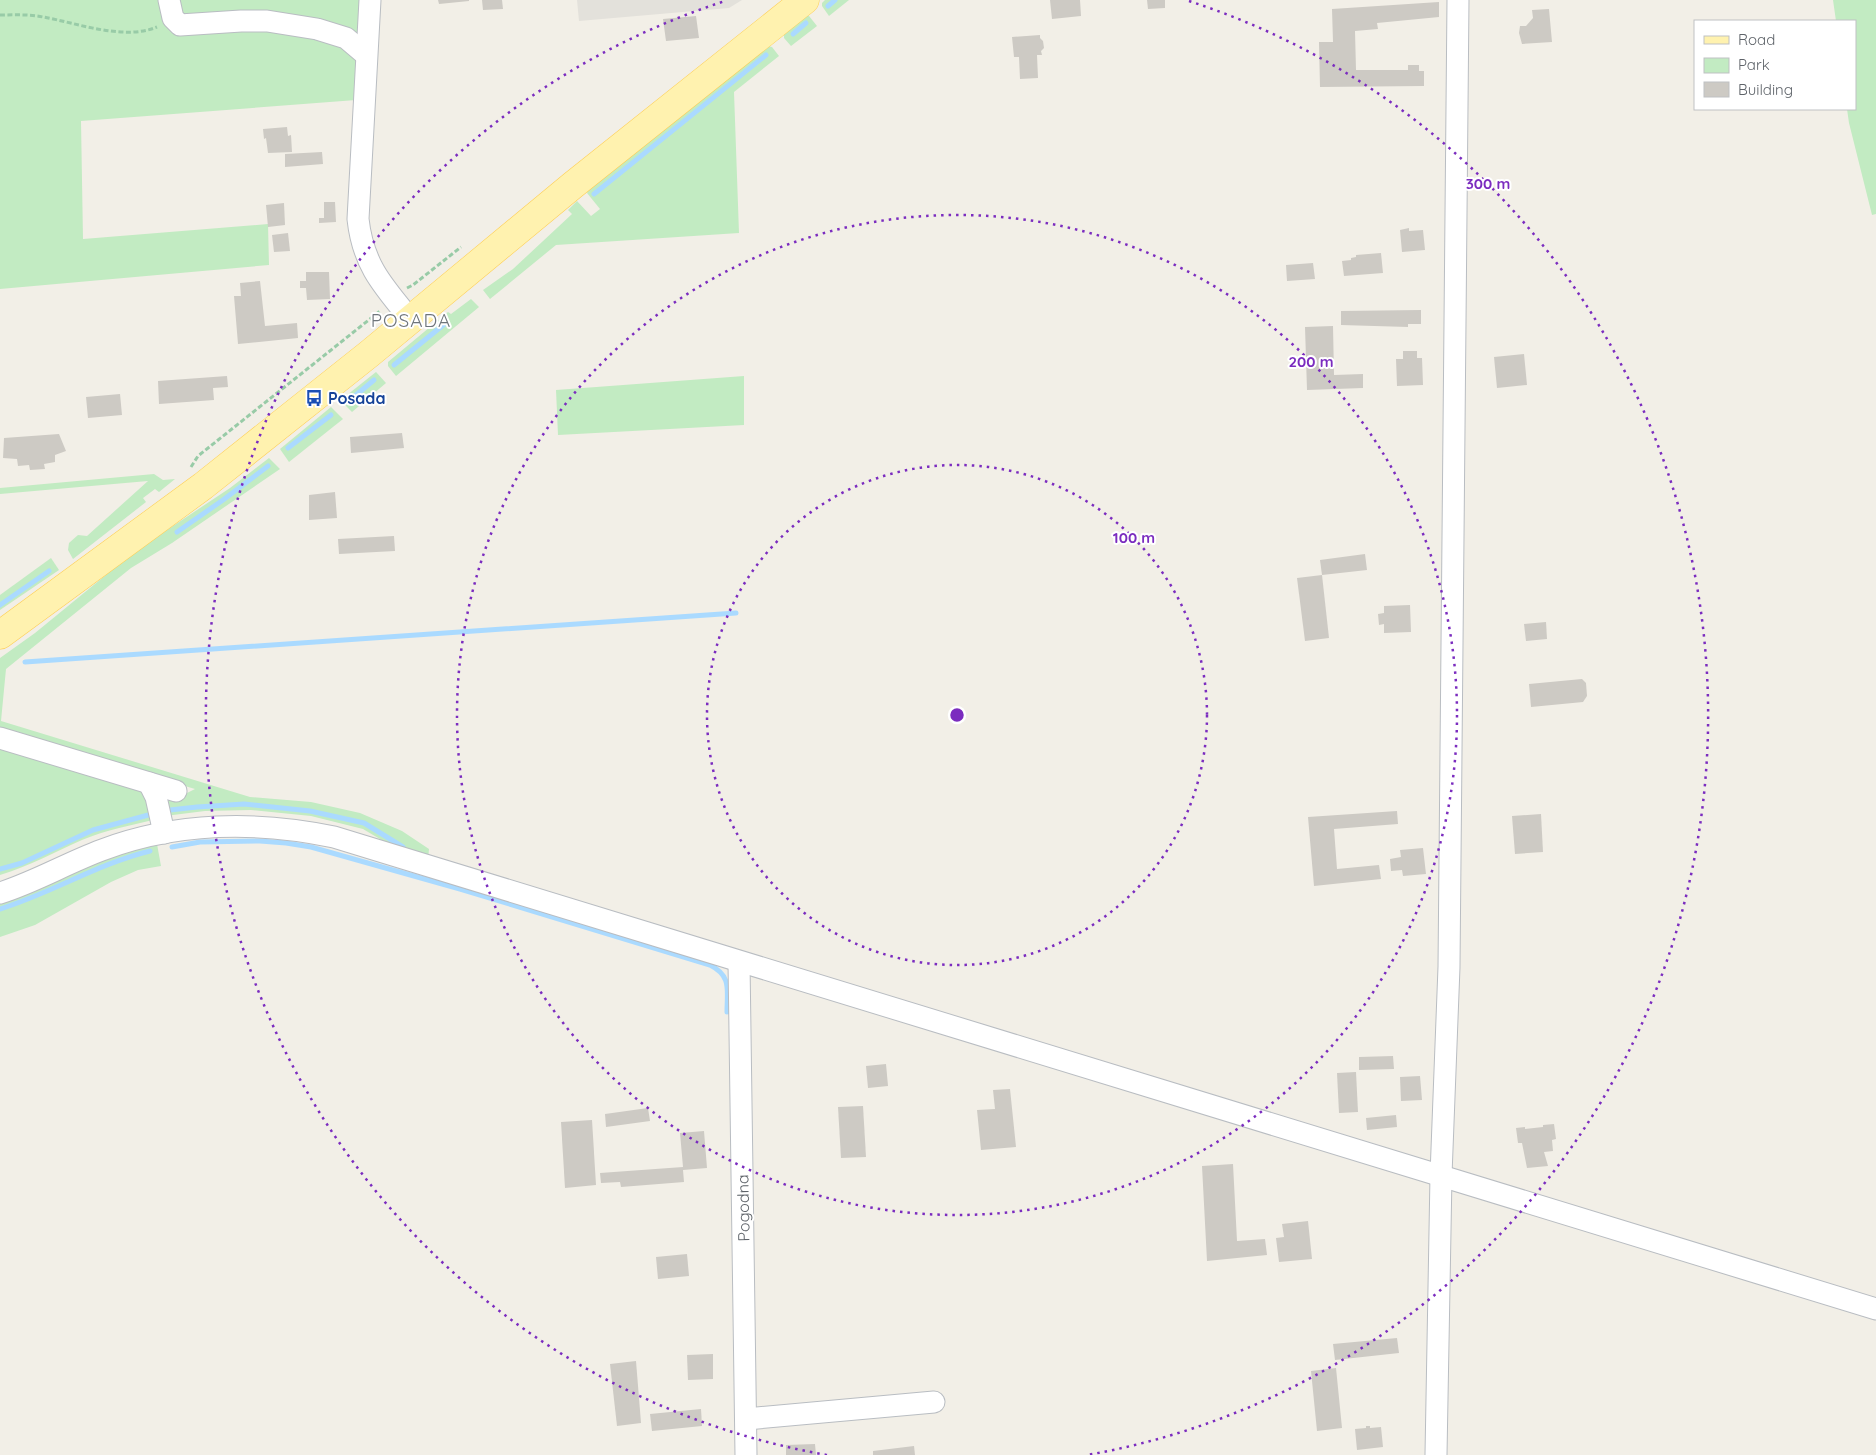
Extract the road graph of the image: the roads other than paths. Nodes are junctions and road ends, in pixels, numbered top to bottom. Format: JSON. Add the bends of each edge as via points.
{"nodes":[{"id":1,"x":370,"y":0,"type":"edge"},
{"id":2,"x":805,"y":0,"type":"edge"},
{"id":3,"x":1458,"y":0,"type":"edge"},
{"id":4,"x":171,"y":9,"type":"edge"},
{"id":5,"x":366,"y":55,"type":"junction"},
{"id":6,"x":411,"y":320,"type":"junction"},
{"id":7,"x":0,"y":634,"type":"edge"},
{"id":8,"x":0,"y":738,"type":"edge"},
{"id":9,"x":149,"y":783,"type":"junction"},
{"id":10,"x":176,"y":791,"type":"dead end"},
{"id":11,"x":164,"y":833,"type":"junction"},
{"id":12,"x":0,"y":893,"type":"edge"},
{"id":13,"x":740,"y":962,"type":"junction"},
{"id":14,"x":1441,"y":1175,"type":"junction"},
{"id":15,"x":1876,"y":1308,"type":"edge"},
{"id":16,"x":934,"y":1402,"type":"dead end"},
{"id":17,"x":746,"y":1419,"type":"junction"},
{"id":18,"x":746,"y":1455,"type":"edge"},
{"id":19,"x":1436,"y":1455,"type":"edge"}],
"edges":[{"from":1,"to":5,"type":"street"},
{"from":2,"to":6,"type":"main road"},
{"from":3,"to":14,"type":"street","via":[[1448,967]]},
{"from":4,"to":5,"type":"street","via":[[180,25],[268,21],[317,29],[346,38]]},
{"from":5,"to":6,"type":"street","via":[[359,234],[371,267]]},
{"from":6,"to":7,"type":"main road","via":[[203,486]]},
{"from":8,"to":9,"type":"street"},
{"from":9,"to":10,"type":"street"},
{"from":9,"to":11,"type":"street","via":[[156,797]]},
{"from":11,"to":12,"type":"street","via":[[102,850]]},
{"from":11,"to":13,"type":"street","via":[[249,826],[334,837]]},
{"from":13,"to":14,"type":"street"},
{"from":13,"to":17,"type":"street","name":"Pogodna"},
{"from":14,"to":15,"type":"street"},
{"from":14,"to":19,"type":"street"},
{"from":16,"to":17,"type":"street"},
{"from":17,"to":18,"type":"street","name":"Pogodna"}]}
